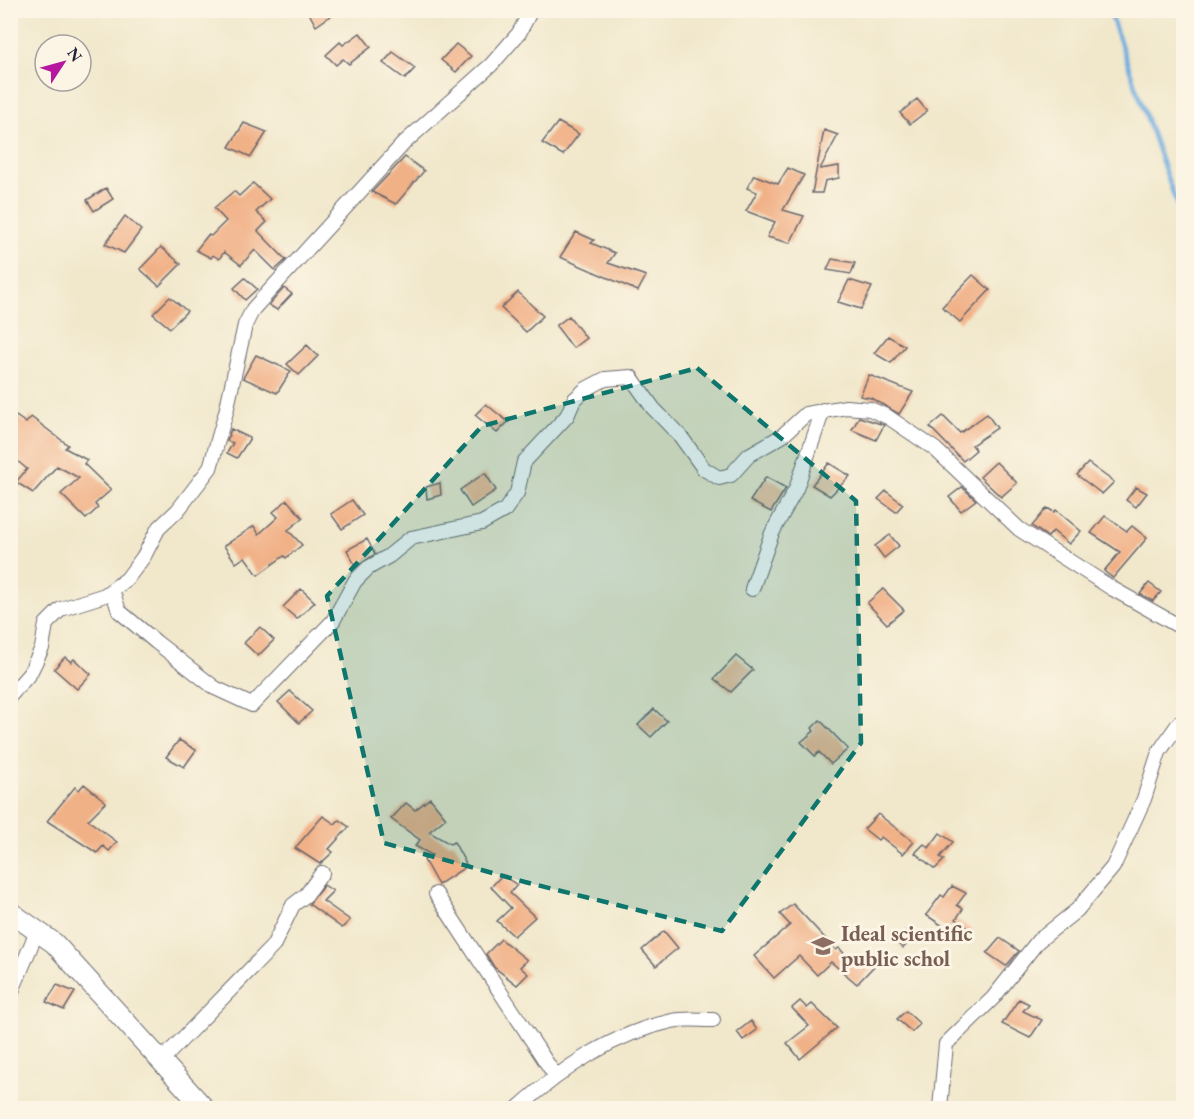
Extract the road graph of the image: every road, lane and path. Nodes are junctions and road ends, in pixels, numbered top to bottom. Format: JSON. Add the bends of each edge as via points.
{"nodes":[{"id":1,"x":531,"y":10,"type":"edge"},
{"id":2,"x":823,"y":410,"type":"junction"},
{"id":3,"x":752,"y":589,"type":"dead end"},
{"id":4,"x":112,"y":590,"type":"junction"},
{"id":5,"x":1184,"y":628,"type":"edge"},
{"id":6,"x":10,"y":696,"type":"edge"},
{"id":7,"x":1184,"y":726,"type":"edge"},
{"id":8,"x":322,"y":873,"type":"dead end"},
{"id":9,"x":435,"y":894,"type":"dead end"},
{"id":10,"x":10,"y":912,"type":"edge"},
{"id":11,"x":37,"y":931,"type":"junction"},
{"id":12,"x":10,"y":996,"type":"edge"},
{"id":13,"x":713,"y":1020,"type":"dead end"},
{"id":14,"x":160,"y":1062,"type":"junction"},
{"id":15,"x":556,"y":1077,"type":"junction"},
{"id":16,"x":204,"y":1108,"type":"edge"},
{"id":17,"x":518,"y":1108,"type":"edge"},
{"id":18,"x":940,"y":1108,"type":"edge"}],
"edges":[{"from":1,"to":4,"type":"street","via":[[519,33],[491,64],[404,143],[253,309],[245,325],[210,468],[158,529],[127,579]]},
{"from":2,"to":3,"type":"street","via":[[796,489],[772,533]]},
{"from":2,"to":4,"type":"street","via":[[806,414],[782,436],[749,455],[730,475],[719,478],[699,462],[631,377],[616,376],[586,389],[524,462],[512,504],[482,523],[411,538],[368,568],[355,581],[333,621],[252,705],[214,688],[125,616],[113,601]]},
{"from":2,"to":5,"type":"street","via":[[861,406],[888,417],[935,449],[1019,529],[1113,590]]},
{"from":4,"to":6,"type":"street","via":[[61,609],[46,624],[42,648],[30,673]]},
{"from":7,"to":18,"type":"street","via":[[1179,723],[1159,752],[1144,799],[1113,867],[1077,910],[1038,941],[993,998],[946,1044]]},
{"from":8,"to":14,"type":"street","via":[[293,905],[273,946]]},
{"from":9,"to":15,"type":"street"},
{"from":10,"to":11,"type":"main road"},
{"from":11,"to":12,"type":"street"},
{"from":11,"to":14,"type":"main road","via":[[54,943]]},
{"from":13,"to":15,"type":"street","via":[[674,1020],[620,1037],[574,1062]]},
{"from":14,"to":16,"type":"main road"},
{"from":15,"to":17,"type":"street"}]}
